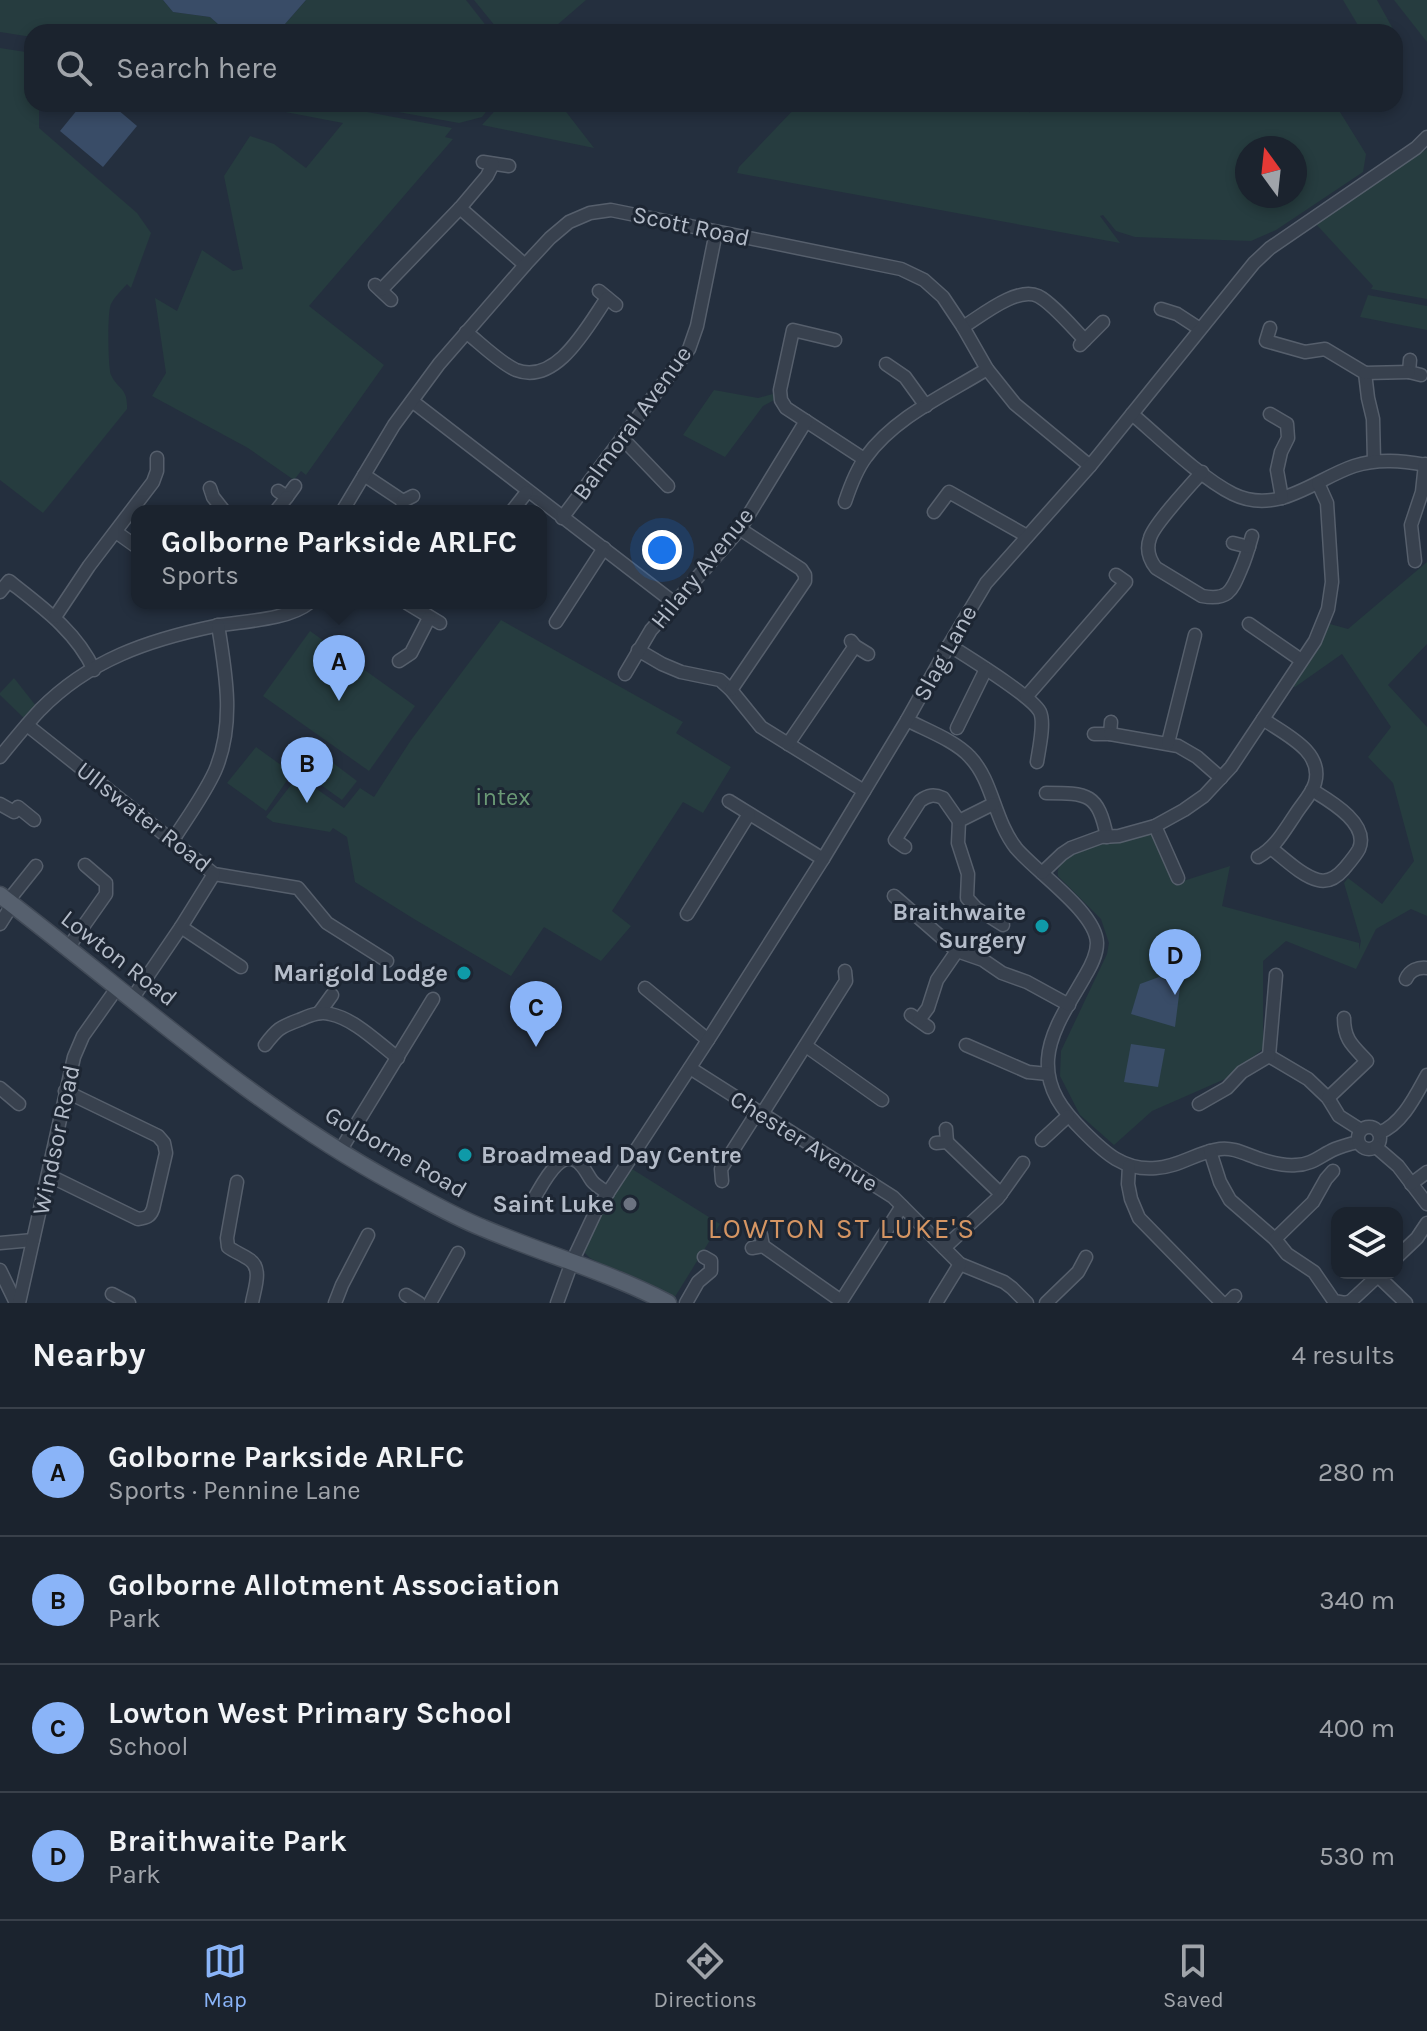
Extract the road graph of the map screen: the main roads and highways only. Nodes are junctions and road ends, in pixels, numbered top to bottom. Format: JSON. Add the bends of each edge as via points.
{"nodes":[{"id":1,"x":7,"y":900,"type":"edge"},
{"id":2,"x":209,"y":1059,"type":"joint"},
{"id":3,"x":658,"y":1301,"type":"edge"}],
"edges":[{"from":1,"to":2,"type":"main road","name":"Lowton Road"},
{"from":2,"to":3,"type":"main road","name":"Golborne Road","via":[[340,1151],[394,1182],[482,1228]]}]}
